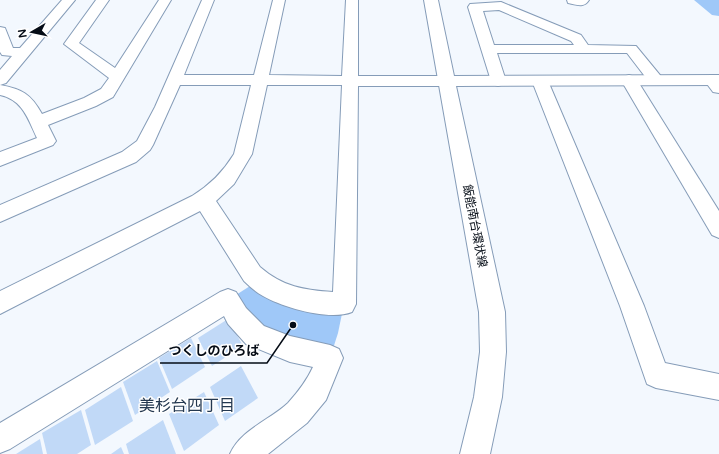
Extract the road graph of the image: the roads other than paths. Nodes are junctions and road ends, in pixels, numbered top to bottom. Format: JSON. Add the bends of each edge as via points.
{"nodes":[{"id":1,"x":69,"y":0,"type":"edge"},
{"id":2,"x":103,"y":0,"type":"edge"},
{"id":3,"x":165,"y":0,"type":"edge"},
{"id":4,"x":208,"y":0,"type":"edge"},
{"id":5,"x":279,"y":0,"type":"edge"},
{"id":6,"x":352,"y":0,"type":"edge"},
{"id":7,"x":431,"y":0,"type":"edge"},
{"id":8,"x":573,"y":0,"type":"edge"},
{"id":9,"x":582,"y":0,"type":"edge"},
{"id":10,"x":0,"y":31,"type":"edge"},
{"id":11,"x":488,"y":49,"type":"junction"},
{"id":12,"x":584,"y":49,"type":"junction"},
{"id":13,"x":23,"y":52,"type":"junction"},
{"id":14,"x":118,"y":77,"type":"junction"},
{"id":15,"x":0,"y":80,"type":"edge"},
{"id":16,"x":174,"y":80,"type":"junction"},
{"id":17,"x":630,"y":80,"type":"junction"},
{"id":18,"x":656,"y":80,"type":"junction"},
{"id":19,"x":260,"y":81,"type":"junction"},
{"id":20,"x":349,"y":81,"type":"junction"},
{"id":21,"x":448,"y":81,"type":"junction"},
{"id":22,"x":498,"y":81,"type":"junction"},
{"id":23,"x":540,"y":81,"type":"junction"},
{"id":24,"x":717,"y":83,"type":"edge"},
{"id":25,"x":0,"y":90,"type":"edge"},
{"id":26,"x":38,"y":122,"type":"junction"},
{"id":27,"x":0,"y":159,"type":"edge"},
{"id":28,"x":204,"y":200,"type":"junction"},
{"id":29,"x":0,"y":214,"type":"edge"},
{"id":30,"x":719,"y":229,"type":"edge"},
{"id":31,"x":0,"y":303,"type":"edge"},
{"id":32,"x":719,"y":387,"type":"edge"},
{"id":33,"x":0,"y":439,"type":"edge"},
{"id":34,"x":245,"y":454,"type":"edge"},
{"id":35,"x":475,"y":454,"type":"edge"}],
"edges":[{"from":1,"to":13,"type":"street"},
{"from":2,"to":14,"type":"street","via":[[71,44]]},
{"from":3,"to":14,"type":"street"},
{"from":4,"to":16,"type":"street"},
{"from":5,"to":19,"type":"street"},
{"from":6,"to":20,"type":"street"},
{"from":7,"to":21,"type":"street","name":"飯能南台環状線"},
{"from":8,"to":9,"type":"street"},
{"from":10,"to":13,"type":"street","via":[[7,52]]},
{"from":11,"to":12,"type":"street"},
{"from":11,"to":12,"type":"street","via":[[475,7],[501,6],[576,38]]},
{"from":11,"to":22,"type":"street"},
{"from":12,"to":18,"type":"street","via":[[632,49]]},
{"from":13,"to":15,"type":"street"},
{"from":14,"to":26,"type":"street","via":[[107,93]]},
{"from":16,"to":19,"type":"street"},
{"from":16,"to":29,"type":"street","via":[[144,145],[136,152]]},
{"from":17,"to":18,"type":"street"},
{"from":17,"to":23,"type":"street"},
{"from":17,"to":30,"type":"street"},
{"from":18,"to":24,"type":"street"},
{"from":19,"to":20,"type":"street"},
{"from":19,"to":28,"type":"street","via":[[243,154],[234,172]]},
{"from":20,"to":21,"type":"street"},
{"from":20,"to":28,"type":"street","via":[[344,304],[299,299],[278,292],[258,281]]},
{"from":21,"to":22,"type":"street"},
{"from":21,"to":35,"type":"street","name":"飯能南台環状線","via":[[492,312],[493,352],[488,397]]},
{"from":22,"to":23,"type":"street"},
{"from":23,"to":32,"type":"street","via":[[632,306],[656,375]]},
{"from":25,"to":26,"type":"street","via":[[22,96]]},
{"from":26,"to":27,"type":"street","via":[[47,141]]},
{"from":28,"to":31,"type":"street"},
{"from":33,"to":34,"type":"street","via":[[228,300],[237,316],[255,335],[290,349],[330,358],[316,390],[297,413]]}]}
